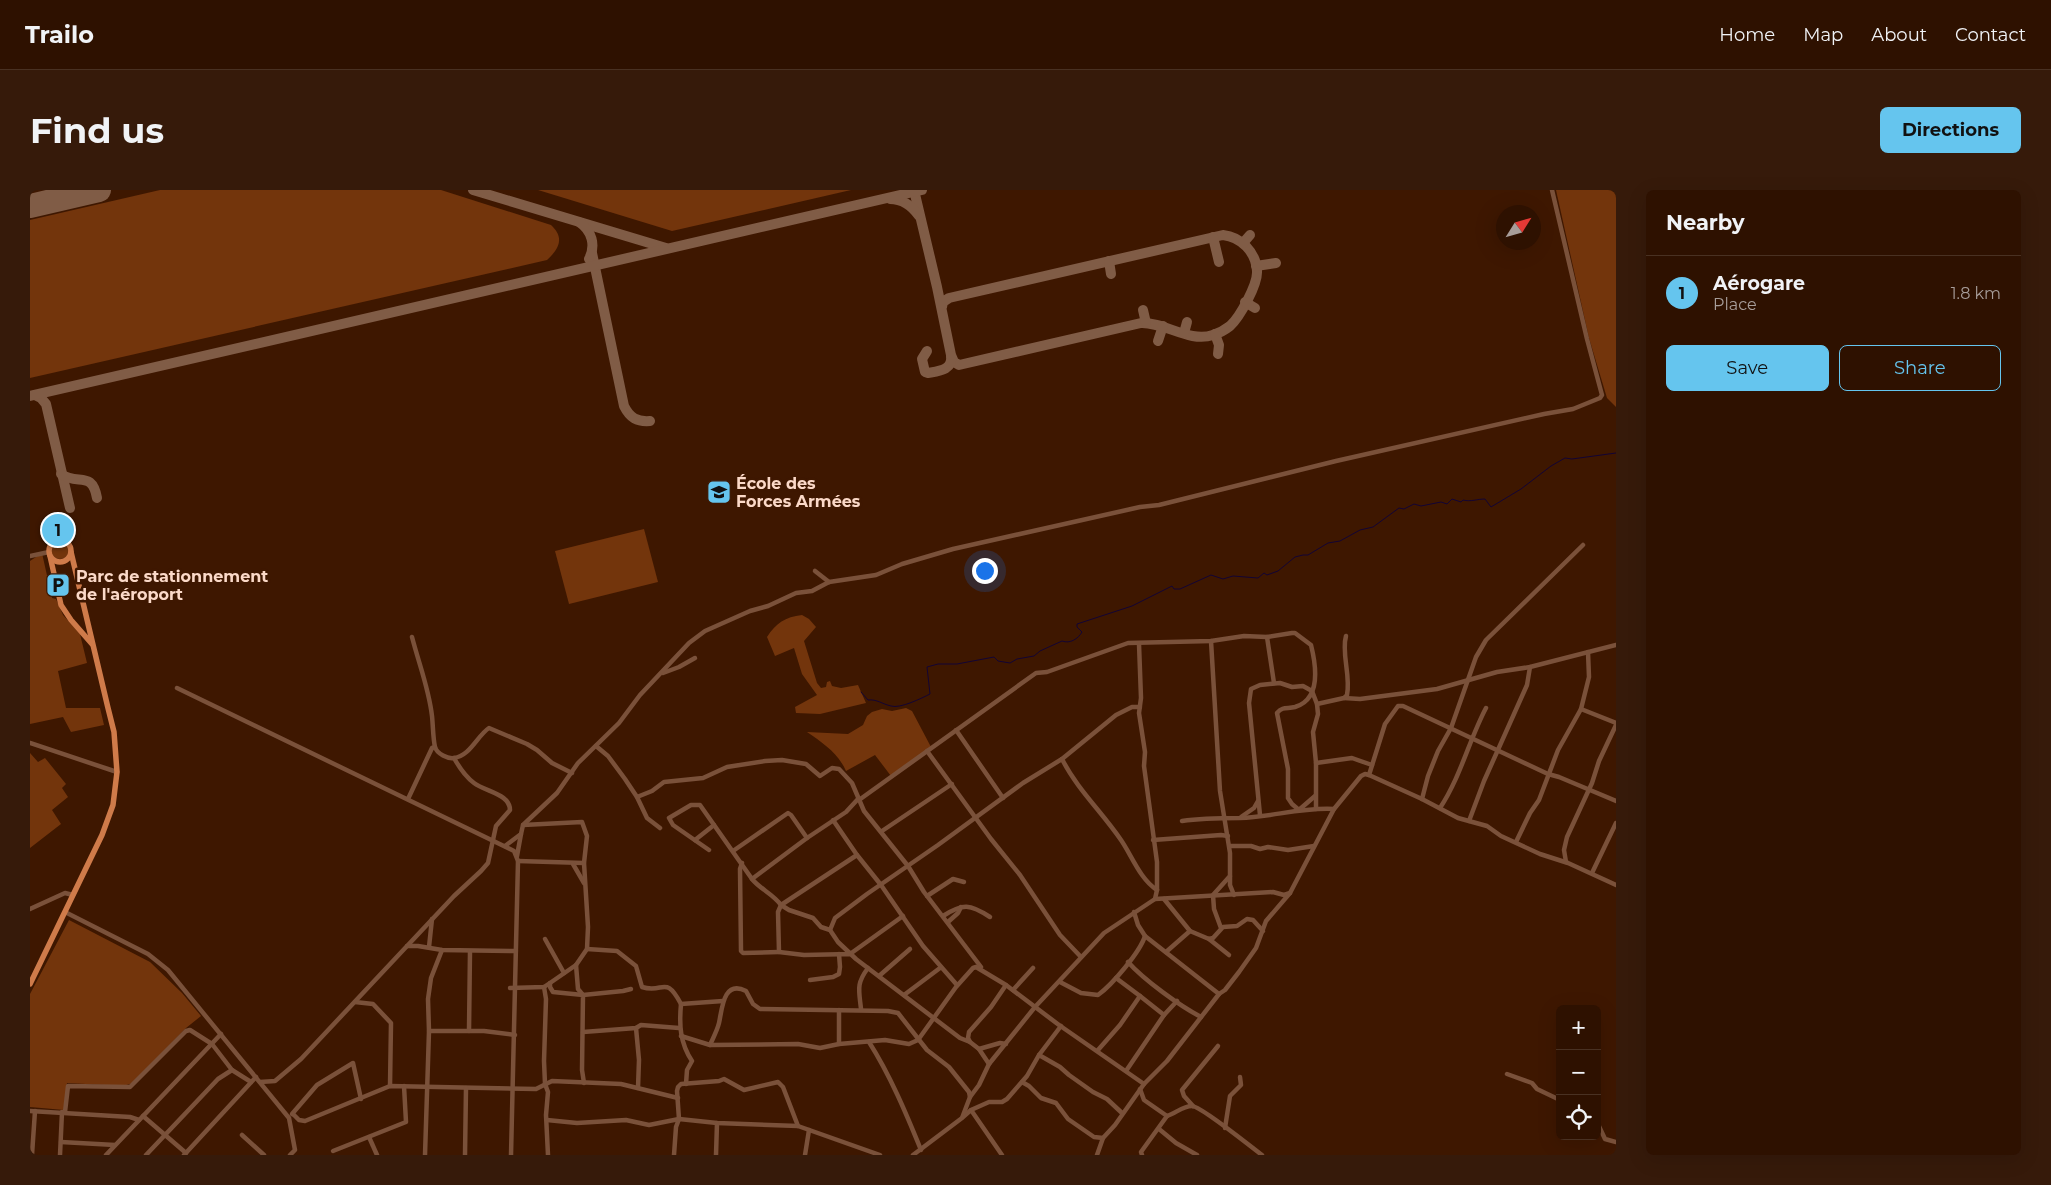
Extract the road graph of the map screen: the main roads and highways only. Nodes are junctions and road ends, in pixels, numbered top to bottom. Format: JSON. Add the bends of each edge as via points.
{"nodes":[{"id":1,"x":71,"y":552,"type":"junction"},
{"id":2,"x":50,"y":554,"type":"junction"},
{"id":3,"x":92,"y":644,"type":"junction"},
{"id":4,"x":30,"y":984,"type":"edge"}],
"edges":[{"from":1,"to":2,"type":"main road","via":[[62,562]]},
{"from":1,"to":2,"type":"main road","via":[[68,543],[58,540],[52,543]]},
{"from":1,"to":3,"type":"main road"},
{"from":2,"to":3,"type":"main road","via":[[61,606]]},
{"from":3,"to":4,"type":"main road","via":[[114,732],[117,772],[113,805]]}]}
